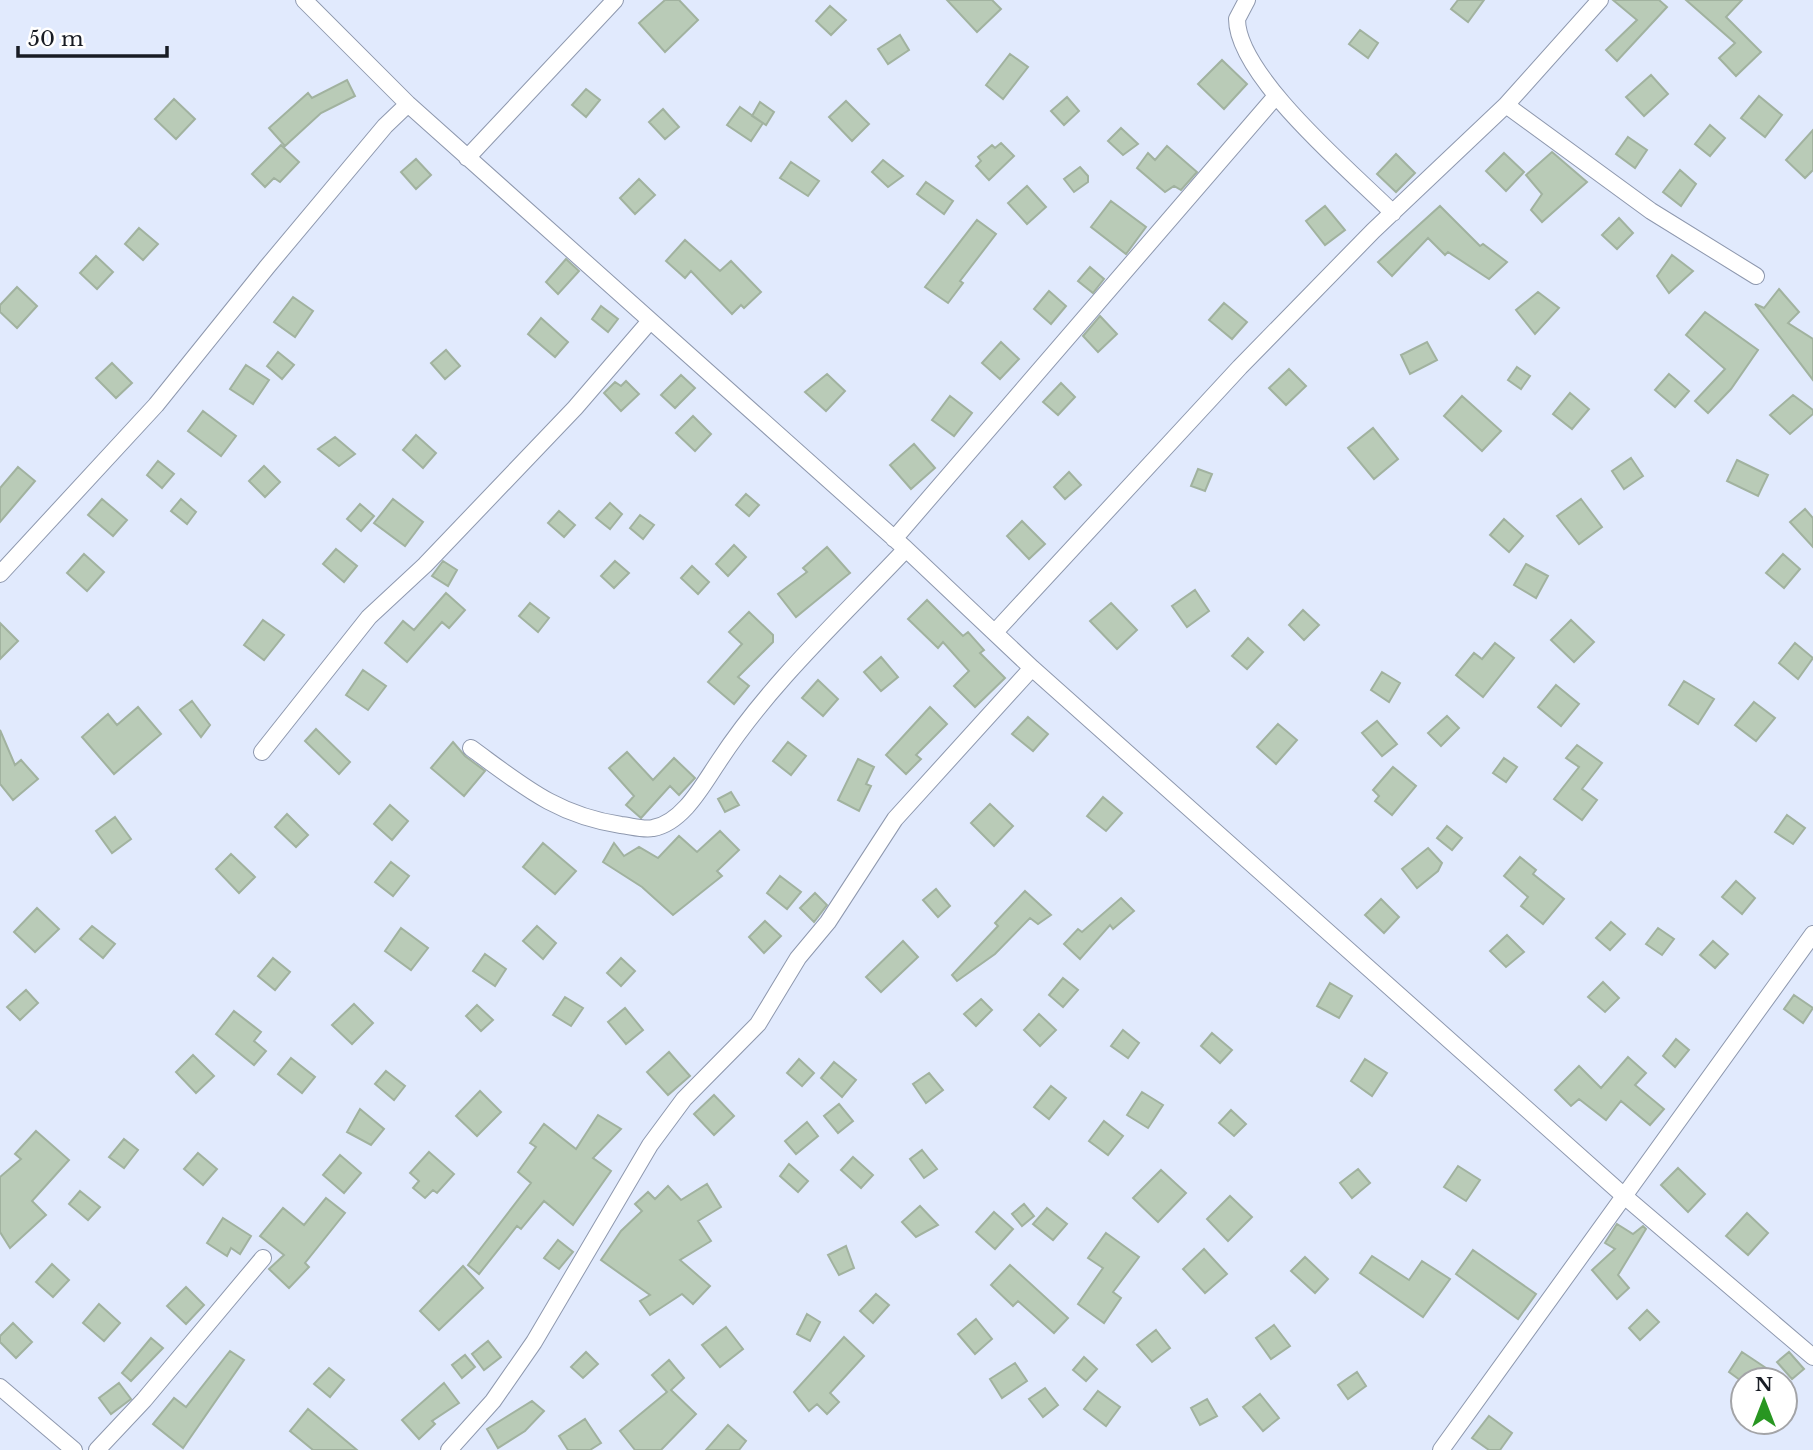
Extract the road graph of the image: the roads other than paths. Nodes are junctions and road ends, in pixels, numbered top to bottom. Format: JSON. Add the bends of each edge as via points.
{"nodes":[{"id":1,"x":304,"y":0,"type":"edge"},
{"id":2,"x":615,"y":0,"type":"edge"},
{"id":3,"x":1246,"y":0,"type":"edge"},
{"id":4,"x":1600,"y":0,"type":"edge"},
{"id":5,"x":1276,"y":96,"type":"junction"},
{"id":6,"x":408,"y":104,"type":"junction"},
{"id":7,"x":1506,"y":105,"type":"junction"},
{"id":8,"x":467,"y":158,"type":"junction"},
{"id":9,"x":1392,"y":213,"type":"junction"},
{"id":10,"x":1756,"y":276,"type":"dead end"},
{"id":11,"x":650,"y":321,"type":"junction"},
{"id":12,"x":900,"y":544,"type":"junction"},
{"id":13,"x":0,"y":575,"type":"edge"},
{"id":14,"x":995,"y":632,"type":"junction"},
{"id":15,"x":1032,"y":668,"type":"junction"},
{"id":16,"x":471,"y":748,"type":"dead end"},
{"id":17,"x":262,"y":752,"type":"dead end"},
{"id":18,"x":1813,"y":934,"type":"edge"},
{"id":19,"x":1623,"y":1195,"type":"junction"},
{"id":20,"x":263,"y":1258,"type":"dead end"},
{"id":21,"x":1813,"y":1357,"type":"edge"},
{"id":22,"x":0,"y":1387,"type":"edge"},
{"id":23,"x":74,"y":1450,"type":"edge"},
{"id":24,"x":97,"y":1450,"type":"edge"},
{"id":25,"x":449,"y":1450,"type":"edge"},
{"id":26,"x":1441,"y":1450,"type":"edge"}],
"edges":[{"from":1,"to":6,"type":"street"},
{"from":2,"to":8,"type":"street"},
{"from":3,"to":5,"type":"street","via":[[1237,19],[1244,53]]},
{"from":4,"to":7,"type":"street"},
{"from":5,"to":9,"type":"street"},
{"from":5,"to":12,"type":"street"},
{"from":6,"to":8,"type":"street"},
{"from":6,"to":13,"type":"street","via":[[385,126],[156,405]]},
{"from":7,"to":9,"type":"street"},
{"from":7,"to":10,"type":"street","via":[[1651,211]]},
{"from":8,"to":11,"type":"street"},
{"from":9,"to":14,"type":"street","via":[[1240,367]]},
{"from":11,"to":12,"type":"street"},
{"from":11,"to":17,"type":"street","via":[[575,408],[369,617]]},
{"from":12,"to":14,"type":"street"},
{"from":12,"to":16,"type":"street","via":[[743,724],[694,797],[667,823],[640,828],[565,811],[540,799]]},
{"from":14,"to":15,"type":"street"},
{"from":15,"to":19,"type":"street"},
{"from":15,"to":25,"type":"street","via":[[895,819],[758,1024],[677,1108],[650,1144],[534,1342]]},
{"from":18,"to":19,"type":"street"},
{"from":19,"to":21,"type":"street"},
{"from":19,"to":26,"type":"street"},
{"from":20,"to":24,"type":"street"},
{"from":22,"to":23,"type":"street"}]}
